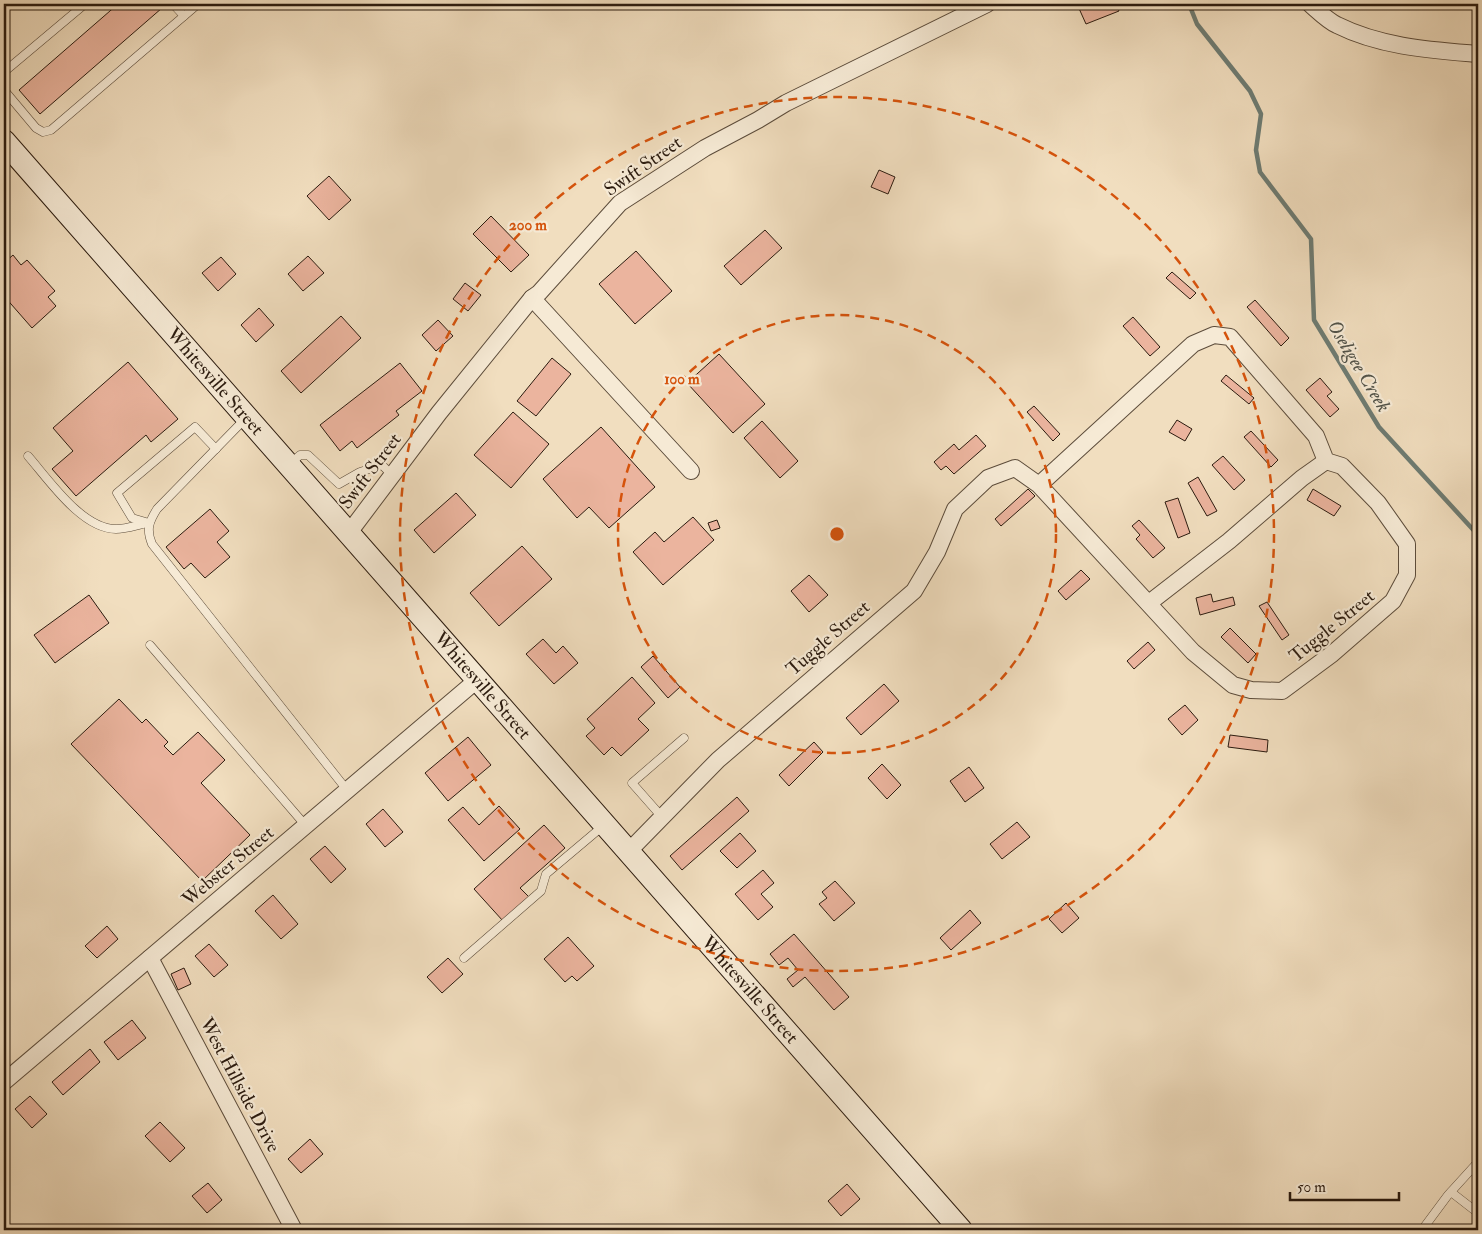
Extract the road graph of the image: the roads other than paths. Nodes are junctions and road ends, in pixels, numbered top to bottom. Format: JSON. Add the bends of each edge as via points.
{"nodes":[{"id":1,"x":85,"y":4,"type":"edge"},
{"id":2,"x":173,"y":4,"type":"edge"},
{"id":3,"x":198,"y":4,"type":"edge"},
{"id":4,"x":987,"y":4,"type":"edge"},
{"id":5,"x":1310,"y":4,"type":"edge"},
{"id":6,"x":184,"y":16,"type":"junction"},
{"id":7,"x":1478,"y":54,"type":"edge"},
{"id":8,"x":4,"y":72,"type":"edge"},
{"id":9,"x":4,"y":90,"type":"edge"},
{"id":10,"x":4,"y":141,"type":"edge"},
{"id":11,"x":532,"y":298,"type":"junction"},
{"id":12,"x":247,"y":418,"type":"junction"},
{"id":13,"x":216,"y":449,"type":"junction"},
{"id":14,"x":28,"y":456,"type":"dead end"},
{"id":15,"x":1326,"y":461,"type":"junction"},
{"id":16,"x":288,"y":465,"type":"junction"},
{"id":17,"x":691,"y":471,"type":"dead end"},
{"id":18,"x":392,"y":475,"type":"junction"},
{"id":19,"x":1039,"y":484,"type":"junction"},
{"id":20,"x":149,"y":523,"type":"junction"},
{"id":21,"x":348,"y":534,"type":"junction"},
{"id":22,"x":1149,"y":603,"type":"junction"},
{"id":23,"x":150,"y":645,"type":"dead end"},
{"id":24,"x":477,"y":680,"type":"junction"},
{"id":25,"x":684,"y":738,"type":"dead end"},
{"id":26,"x":347,"y":790,"type":"junction"},
{"id":27,"x":662,"y":817,"type":"junction"},
{"id":28,"x":604,"y":824,"type":"junction"},
{"id":29,"x":306,"y":826,"type":"junction"},
{"id":30,"x":628,"y":852,"type":"junction"},
{"id":31,"x":150,"y":958,"type":"junction"},
{"id":32,"x":464,"y":958,"type":"dead end"},
{"id":33,"x":4,"y":1082,"type":"edge"},
{"id":34,"x":1478,"y":1162,"type":"edge"},
{"id":35,"x":1451,"y":1192,"type":"junction"},
{"id":36,"x":1478,"y":1213,"type":"edge"},
{"id":37,"x":294,"y":1230,"type":"edge"},
{"id":38,"x":961,"y":1230,"type":"edge"},
{"id":39,"x":1422,"y":1230,"type":"edge"}],
"edges":[{"from":1,"to":8,"type":"lane"},
{"from":2,"to":6,"type":"lane"},
{"from":3,"to":6,"type":"lane"},
{"from":4,"to":11,"type":"street","name":"Swift Street","via":[[786,103],[705,148],[620,203]]},
{"from":5,"to":7,"type":"street","via":[[1336,25],[1384,42]]},
{"from":6,"to":9,"type":"lane","via":[[51,130],[43,132],[36,128]]},
{"from":10,"to":12,"type":"main road","name":"Whitesville Street"},
{"from":11,"to":17,"type":"street"},
{"from":11,"to":18,"type":"street","name":"Swift Street"},
{"from":12,"to":13,"type":"lane"},
{"from":12,"to":16,"type":"main road","name":"Whitesville Street"},
{"from":13,"to":20,"type":"lane","via":[[157,509]]},
{"from":13,"to":20,"type":"lane","via":[[196,427],[117,493],[132,518]]},
{"from":14,"to":20,"type":"lane","via":[[68,502],[93,524],[116,529]]},
{"from":15,"to":19,"type":"street","via":[[1316,436],[1230,337],[1214,334],[1193,344]]},
{"from":15,"to":22,"type":"street"},
{"from":15,"to":22,"type":"street","name":"Tuggle Street","via":[[1342,466],[1378,503],[1407,544],[1407,576],[1393,602],[1332,654],[1282,691],[1251,690],[1233,685],[1193,652]]},
{"from":16,"to":18,"type":"lane","via":[[300,455],[308,455],[339,484],[382,465]]},
{"from":16,"to":21,"type":"main road","name":"Whitesville Street"},
{"from":18,"to":21,"type":"street","name":"Swift Street"},
{"from":19,"to":22,"type":"street","name":"Tuggle Street"},
{"from":19,"to":27,"type":"street","name":"Tuggle Street","via":[[1016,468],[988,478],[955,509],[938,552],[914,590],[718,760]]},
{"from":20,"to":26,"type":"lane","via":[[152,544]]},
{"from":21,"to":24,"type":"main road","name":"Whitesville Street"},
{"from":23,"to":29,"type":"lane"},
{"from":24,"to":26,"type":"street","name":"Webster Street"},
{"from":24,"to":28,"type":"main road","name":"Whitesville Street"},
{"from":25,"to":27,"type":"lane","via":[[632,783]]},
{"from":26,"to":29,"type":"street","name":"Webster Street"},
{"from":27,"to":30,"type":"street","name":"Tuggle Street"},
{"from":28,"to":30,"type":"main road","name":"Whitesville Street"},
{"from":28,"to":32,"type":"lane","via":[[546,874],[540,891]]},
{"from":29,"to":31,"type":"street","name":"Webster Street"},
{"from":30,"to":38,"type":"main road","name":"Whitesville Street"},
{"from":31,"to":33,"type":"street","name":"Webster Street"},
{"from":31,"to":37,"type":"street","name":"West Hillside Drive"},
{"from":34,"to":35,"type":"lane"},
{"from":35,"to":36,"type":"lane"},
{"from":35,"to":39,"type":"lane"}]}
